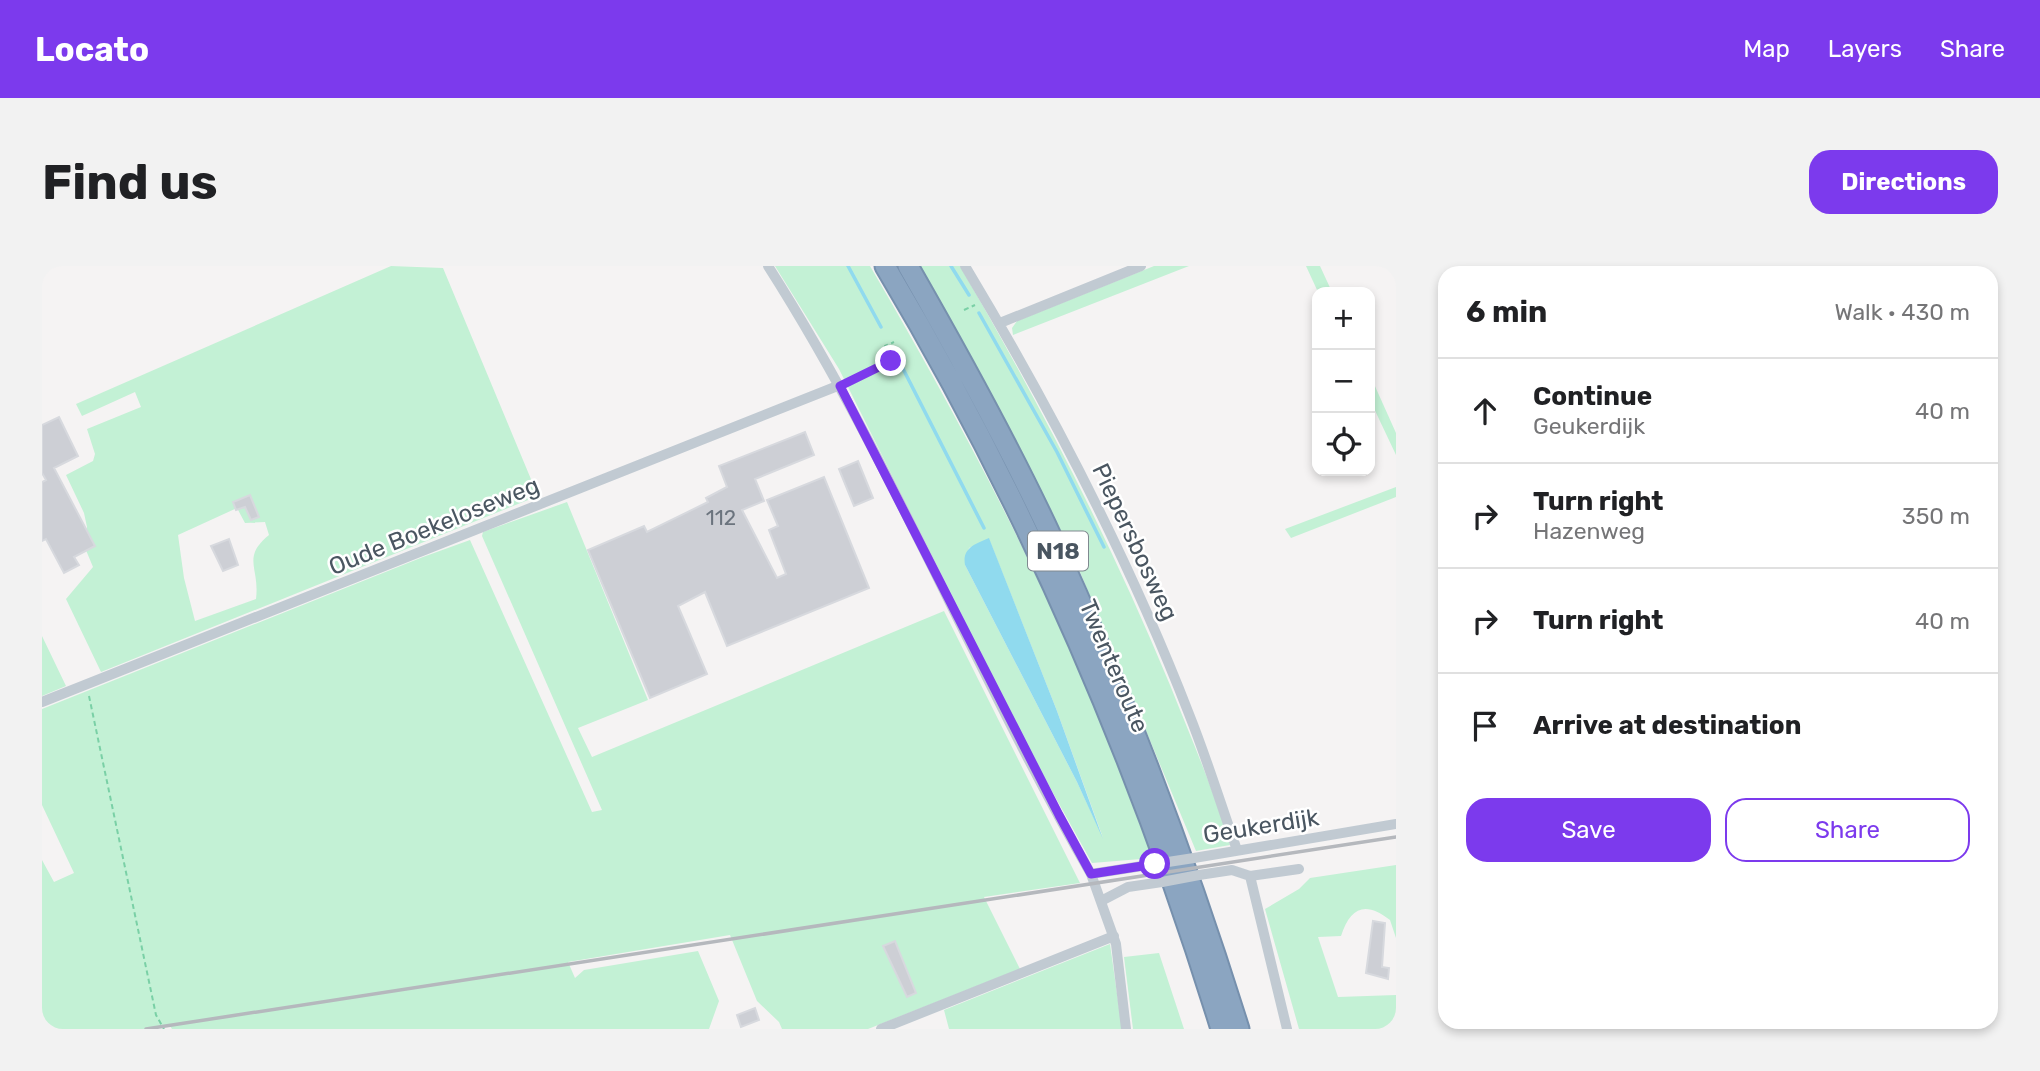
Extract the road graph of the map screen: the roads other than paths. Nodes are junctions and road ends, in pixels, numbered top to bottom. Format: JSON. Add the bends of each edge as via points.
{"nodes":[{"id":1,"x":768,"y":266,"type":"edge"},
{"id":2,"x":885,"y":266,"type":"edge"},
{"id":3,"x":908,"y":266,"type":"edge"},
{"id":4,"x":965,"y":266,"type":"edge"},
{"id":5,"x":1141,"y":266,"type":"edge"},
{"id":6,"x":1000,"y":323,"type":"junction"},
{"id":7,"x":840,"y":386,"type":"junction"},
{"id":8,"x":42,"y":702,"type":"edge"},
{"id":9,"x":1396,"y":824,"type":"edge"},
{"id":10,"x":1237,"y":850,"type":"junction"},
{"id":11,"x":1299,"y":869,"type":"dead end"},
{"id":12,"x":1091,"y":874,"type":"junction"},
{"id":13,"x":1250,"y":876,"type":"junction"},
{"id":14,"x":1103,"y":900,"type":"junction"},
{"id":15,"x":1114,"y":936,"type":"junction"},
{"id":16,"x":881,"y":1029,"type":"edge"},
{"id":17,"x":1126,"y":1029,"type":"edge"},
{"id":18,"x":1221,"y":1029,"type":"edge"},
{"id":19,"x":1239,"y":1029,"type":"edge"},
{"id":20,"x":1287,"y":1029,"type":"edge"}],
"edges":[{"from":1,"to":7,"type":"street"},
{"from":2,"to":18,"type":"highway","name":"Twenteroute","number":"N18","via":[[976,431],[1078,642],[1156,832]]},
{"from":3,"to":19,"type":"highway","name":"Twenteroute","number":"N18","via":[[1052,537],[1172,825]]},
{"from":4,"to":6,"type":"street","name":"Piepersbosweg"},
{"from":5,"to":6,"type":"street"},
{"from":6,"to":10,"type":"street","name":"Piepersbosweg","via":[[1132,578],[1189,714]]},
{"from":7,"to":8,"type":"street","name":"Oude Boekeloseweg"},
{"from":7,"to":12,"type":"street"},
{"from":9,"to":10,"type":"street","name":"Geukerdijk"},
{"from":10,"to":12,"type":"street","name":"Geukerdijk","bridge":true},
{"from":11,"to":13,"type":"street","name":"Geukerdijk"},
{"from":12,"to":14,"type":"street"},
{"from":13,"to":14,"type":"street","name":"Geukerdijk","bridge":true,"via":[[1232,870],[1199,875],[1128,887]]},
{"from":13,"to":20,"type":"street"},
{"from":14,"to":15,"type":"street"},
{"from":15,"to":16,"type":"street"},
{"from":15,"to":17,"type":"street"}]}
